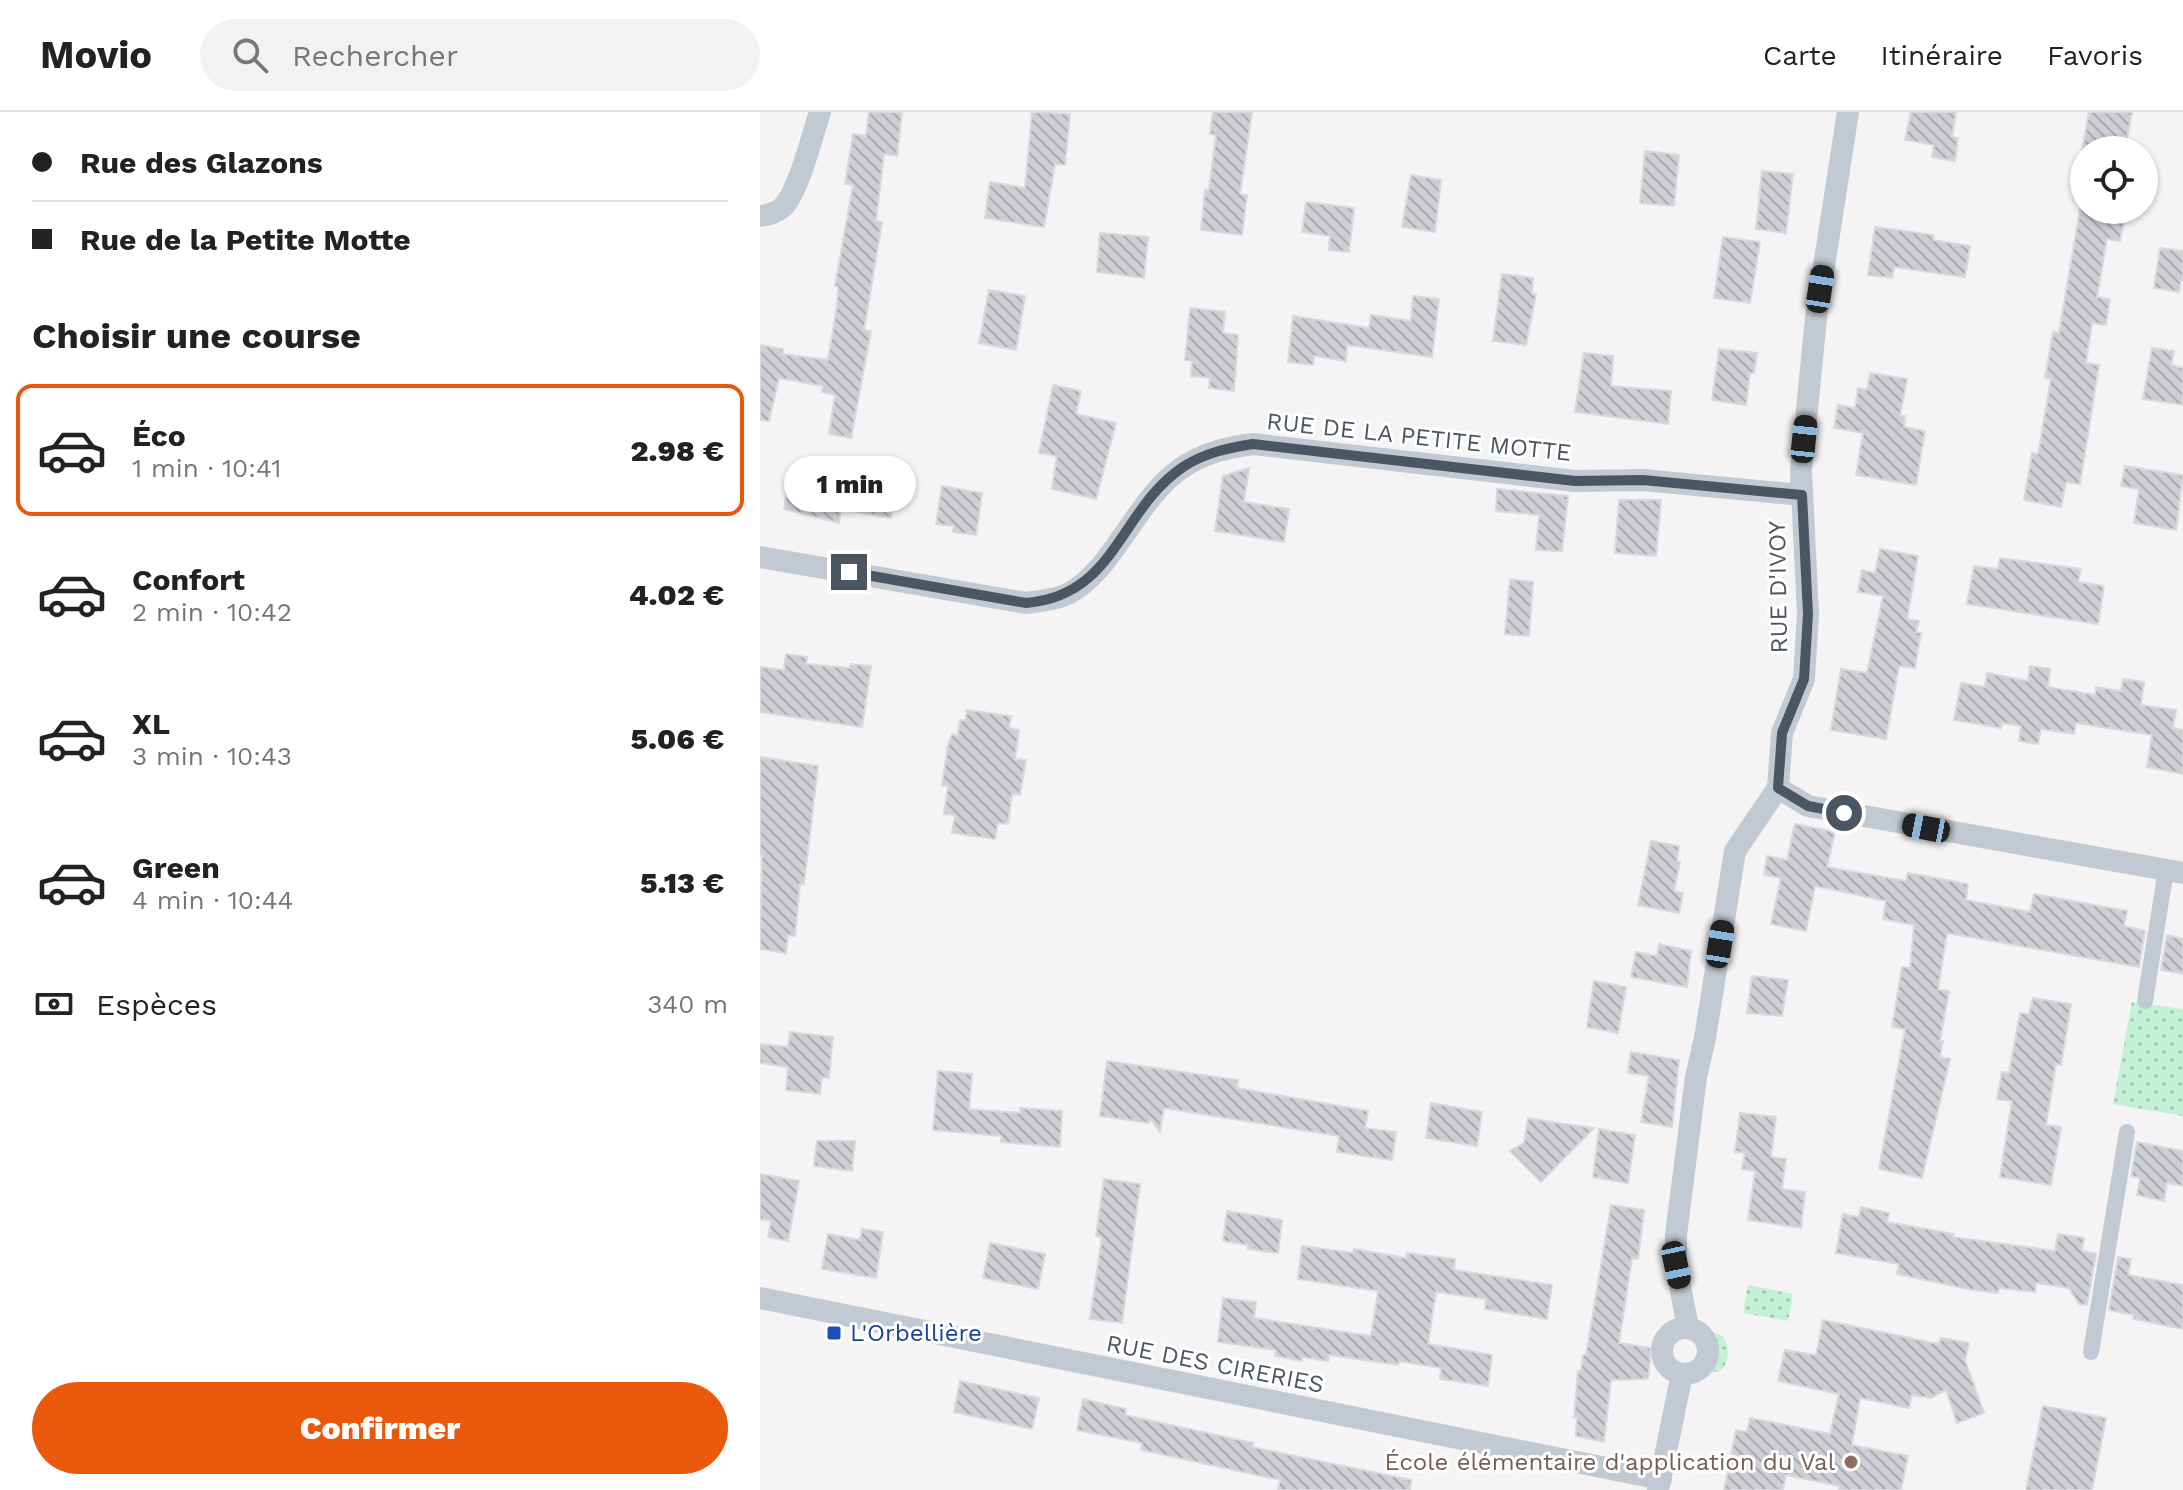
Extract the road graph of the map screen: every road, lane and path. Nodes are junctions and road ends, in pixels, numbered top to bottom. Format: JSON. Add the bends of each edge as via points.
{"nodes":[{"id":1,"x":820,"y":112,"type":"edge"},
{"id":2,"x":1848,"y":112,"type":"edge"},
{"id":3,"x":760,"y":216,"type":"edge"},
{"id":4,"x":1802,"y":495,"type":"junction"},
{"id":5,"x":760,"y":557,"type":"edge"},
{"id":6,"x":1778,"y":788,"type":"junction"},
{"id":7,"x":2174,"y":872,"type":"edge"},
{"id":8,"x":2145,"y":1001,"type":"dead end"},
{"id":9,"x":2127,"y":1132,"type":"dead end"},
{"id":10,"x":760,"y":1298,"type":"edge"},
{"id":11,"x":1688,"y":1328,"type":"junction"},
{"id":12,"x":2091,"y":1352,"type":"dead end"},
{"id":13,"x":1682,"y":1374,"type":"junction"},
{"id":14,"x":1660,"y":1484,"type":"edge"}],
"edges":[{"from":1,"to":3,"type":"street","via":[[793,192],[783,207]]},
{"from":2,"to":4,"type":"street","name":"RUE D'IVOY","via":[[1816,318]]},
{"from":4,"to":5,"type":"street","name":"RUE DE LA PETITE MOTTE","via":[[1643,480],[1575,481],[1253,444],[1227,448],[1182,467],[1158,488],[1090,579],[1044,601],[1026,603]]},
{"from":4,"to":6,"type":"street","name":"RUE D'IVOY","via":[[1808,614],[1804,679],[1782,733]]},
{"from":6,"to":7,"type":"street","via":[[1808,806]]},
{"from":6,"to":11,"type":"street","via":[[1735,851],[1696,1077],[1676,1235]]},
{"from":7,"to":8,"type":"street"},
{"from":9,"to":12,"type":"street"},
{"from":10,"to":14,"type":"street","name":"RUE DES CIRERIES"},
{"from":11,"to":13,"type":"street","via":[[1705,1341],[1707,1356],[1700,1369]]},
{"from":11,"to":13,"type":"street","via":[[1667,1336],[1661,1350],[1666,1364]]},
{"from":13,"to":14,"type":"street"}]}
